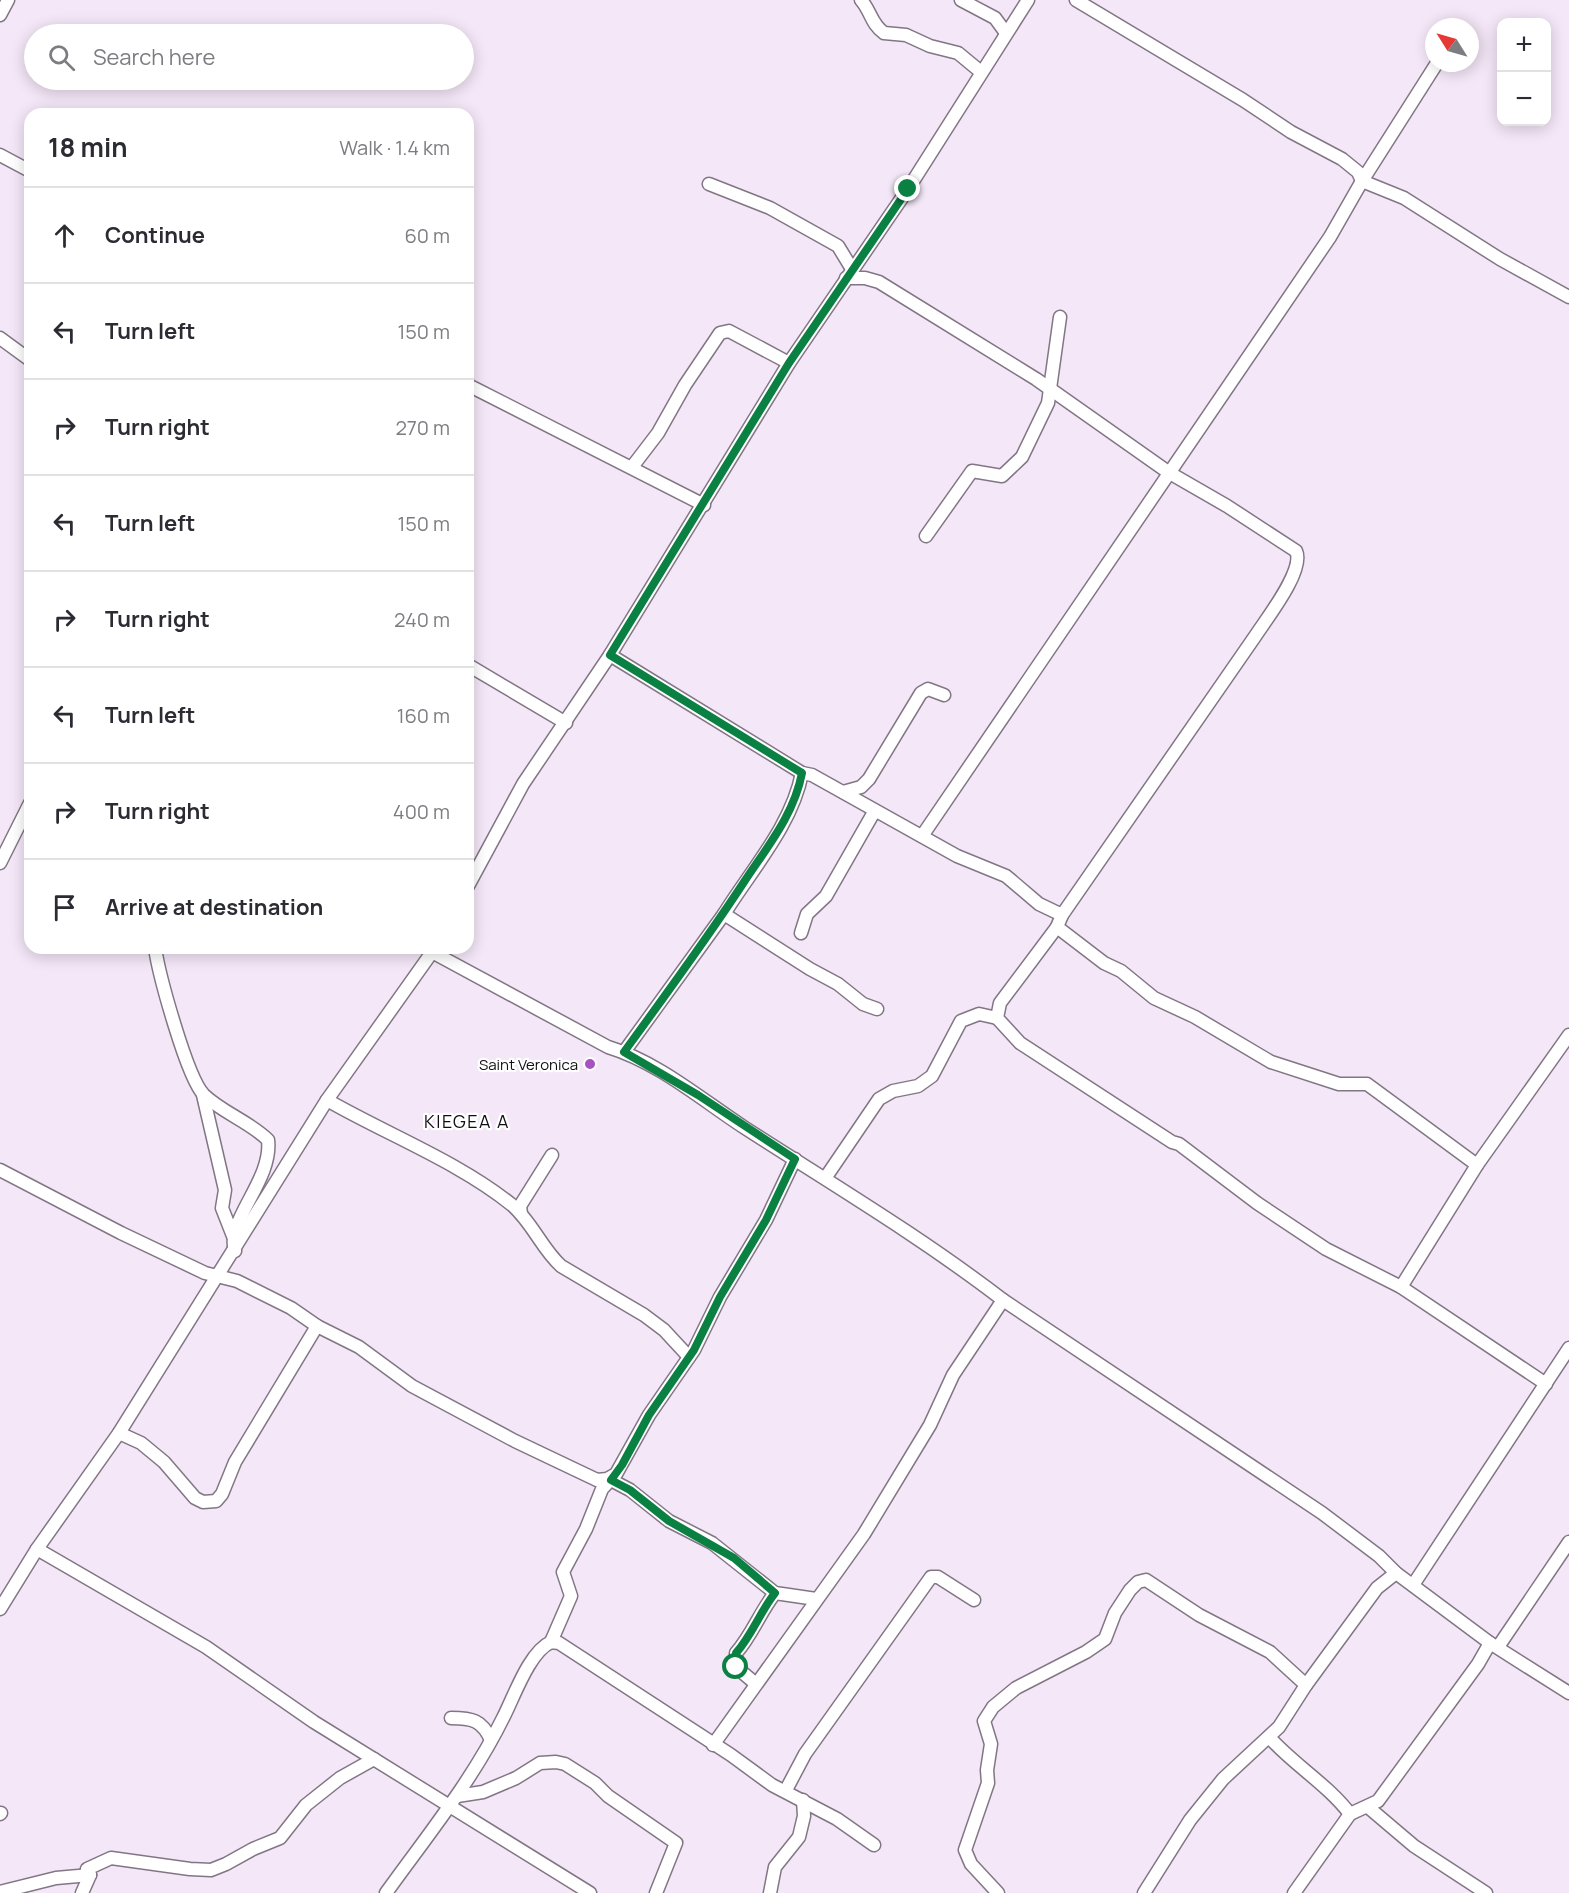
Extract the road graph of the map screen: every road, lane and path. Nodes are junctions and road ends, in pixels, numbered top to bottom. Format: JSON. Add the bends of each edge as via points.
{"nodes":[{"id":1,"x":8,"y":0,"type":"edge"},
{"id":2,"x":861,"y":0,"type":"edge"},
{"id":3,"x":962,"y":0,"type":"edge"},
{"id":4,"x":1028,"y":0,"type":"edge"},
{"id":5,"x":1076,"y":0,"type":"edge"},
{"id":6,"x":0,"y":15,"type":"edge"},
{"id":7,"x":1006,"y":33,"type":"junction"},
{"id":8,"x":981,"y":72,"type":"junction"},
{"id":9,"x":1431,"y":72,"type":"edge"},
{"id":10,"x":0,"y":155,"type":"edge"},
{"id":11,"x":24,"y":168,"type":"edge"},
{"id":12,"x":1362,"y":181,"type":"junction"},
{"id":13,"x":709,"y":184,"type":"dead end"},
{"id":14,"x":849,"y":274,"type":"junction"},
{"id":15,"x":1569,"y":297,"type":"edge"},
{"id":16,"x":1060,"y":317,"type":"dead end"},
{"id":17,"x":0,"y":338,"type":"edge"},
{"id":18,"x":24,"y":356,"type":"edge"},
{"id":19,"x":789,"y":363,"type":"junction"},
{"id":20,"x":474,"y":388,"type":"edge"},
{"id":21,"x":1050,"y":389,"type":"junction"},
{"id":22,"x":632,"y":467,"type":"junction"},
{"id":23,"x":1168,"y":472,"type":"junction"},
{"id":24,"x":704,"y":505,"type":"junction"},
{"id":25,"x":926,"y":536,"type":"dead end"},
{"id":26,"x":610,"y":655,"type":"junction"},
{"id":27,"x":474,"y":669,"type":"edge"},
{"id":28,"x":944,"y":695,"type":"dead end"},
{"id":29,"x":566,"y":723,"type":"junction"},
{"id":30,"x":802,"y":773,"type":"junction"},
{"id":31,"x":843,"y":792,"type":"junction"},
{"id":32,"x":874,"y":812,"type":"junction"},
{"id":33,"x":24,"y":815,"type":"edge"},
{"id":34,"x":922,"y":836,"type":"junction"},
{"id":35,"x":0,"y":863,"type":"edge"},
{"id":36,"x":474,"y":875,"type":"edge"},
{"id":37,"x":724,"y":914,"type":"junction"},
{"id":38,"x":1062,"y":915,"type":"junction"},
{"id":39,"x":1057,"y":927,"type":"junction"},
{"id":40,"x":801,"y":933,"type":"dead end"},
{"id":41,"x":157,"y":954,"type":"edge"},
{"id":42,"x":431,"y":954,"type":"edge"},
{"id":43,"x":441,"y":954,"type":"edge"},
{"id":44,"x":878,"y":1009,"type":"dead end"},
{"id":45,"x":996,"y":1018,"type":"junction"},
{"id":46,"x":1569,"y":1035,"type":"edge"},
{"id":47,"x":624,"y":1052,"type":"junction"},
{"id":48,"x":203,"y":1095,"type":"junction"},
{"id":49,"x":327,"y":1100,"type":"junction"},
{"id":50,"x":552,"y":1155,"type":"dead end"},
{"id":51,"x":795,"y":1159,"type":"junction"},
{"id":52,"x":1477,"y":1165,"type":"junction"},
{"id":53,"x":0,"y":1170,"type":"edge"},
{"id":54,"x":826,"y":1177,"type":"junction"},
{"id":55,"x":520,"y":1214,"type":"junction"},
{"id":56,"x":233,"y":1236,"type":"junction"},
{"id":57,"x":235,"y":1251,"type":"junction"},
{"id":58,"x":218,"y":1277,"type":"junction"},
{"id":59,"x":1401,"y":1287,"type":"junction"},
{"id":60,"x":1003,"y":1300,"type":"junction"},
{"id":61,"x":317,"y":1326,"type":"junction"},
{"id":62,"x":1569,"y":1348,"type":"edge"},
{"id":63,"x":689,"y":1357,"type":"junction"},
{"id":64,"x":1546,"y":1383,"type":"junction"},
{"id":65,"x":119,"y":1433,"type":"junction"},
{"id":66,"x":614,"y":1477,"type":"junction"},
{"id":67,"x":1569,"y":1542,"type":"edge"},
{"id":68,"x":38,"y":1549,"type":"junction"},
{"id":69,"x":1396,"y":1573,"type":"junction"},
{"id":70,"x":1413,"y":1585,"type":"junction"},
{"id":71,"x":775,"y":1593,"type":"junction"},
{"id":72,"x":816,"y":1599,"type":"junction"},
{"id":73,"x":974,"y":1600,"type":"dead end"},
{"id":74,"x":0,"y":1609,"type":"edge"},
{"id":75,"x":551,"y":1642,"type":"junction"},
{"id":76,"x":1494,"y":1645,"type":"junction"},
{"id":77,"x":756,"y":1683,"type":"junction"},
{"id":78,"x":1306,"y":1685,"type":"junction"},
{"id":79,"x":1569,"y":1693,"type":"edge"},
{"id":80,"x":451,"y":1718,"type":"dead end"},
{"id":81,"x":1269,"y":1737,"type":"junction"},
{"id":82,"x":491,"y":1740,"type":"junction"},
{"id":83,"x":713,"y":1745,"type":"junction"},
{"id":84,"x":374,"y":1759,"type":"junction"},
{"id":85,"x":786,"y":1790,"type":"junction"},
{"id":86,"x":457,"y":1796,"type":"junction"},
{"id":87,"x":803,"y":1800,"type":"junction"},
{"id":88,"x":448,"y":1806,"type":"junction"},
{"id":89,"x":1368,"y":1807,"type":"junction"},
{"id":90,"x":1350,"y":1814,"type":"junction"},
{"id":91,"x":874,"y":1845,"type":"dead end"},
{"id":92,"x":90,"y":1875,"type":"junction"},
{"id":93,"x":0,"y":1892,"type":"edge"},
{"id":94,"x":82,"y":1893,"type":"edge"},
{"id":95,"x":387,"y":1893,"type":"edge"},
{"id":96,"x":590,"y":1893,"type":"edge"},
{"id":97,"x":656,"y":1893,"type":"edge"},
{"id":98,"x":771,"y":1893,"type":"edge"},
{"id":99,"x":998,"y":1893,"type":"edge"},
{"id":100,"x":1144,"y":1893,"type":"edge"},
{"id":101,"x":1294,"y":1893,"type":"edge"},
{"id":102,"x":1486,"y":1893,"type":"edge"}],
"edges":[{"from":1,"to":6,"type":"street"},
{"from":2,"to":8,"type":"street","via":[[884,33],[906,35],[958,52]]},
{"from":3,"to":7,"type":"street","via":[[995,18]]},
{"from":4,"to":7,"type":"street"},
{"from":5,"to":12,"type":"street","via":[[1341,159],[1358,172]]},
{"from":7,"to":8,"type":"street"},
{"from":8,"to":14,"type":"street"},
{"from":9,"to":12,"type":"street"},
{"from":10,"to":11,"type":"street"},
{"from":12,"to":15,"type":"street","via":[[1404,198]]},
{"from":12,"to":23,"type":"street","via":[[1330,237]]},
{"from":13,"to":14,"type":"street","via":[[770,208],[838,246]]},
{"from":14,"to":19,"type":"street"},
{"from":14,"to":21,"type":"street","via":[[879,282]]},
{"from":16,"to":21,"type":"street"},
{"from":17,"to":18,"type":"street"},
{"from":19,"to":22,"type":"street","via":[[729,331],[720,333],[658,433]]},
{"from":19,"to":24,"type":"street"},
{"from":20,"to":22,"type":"street"},
{"from":21,"to":23,"type":"street"},
{"from":21,"to":25,"type":"street","via":[[1048,403],[1023,457],[1002,476],[972,471]]},
{"from":22,"to":24,"type":"street"},
{"from":23,"to":34,"type":"street"},
{"from":23,"to":38,"type":"street","via":[[1296,551],[1298,565],[1256,635]]},
{"from":24,"to":26,"type":"street"},
{"from":26,"to":29,"type":"street"},
{"from":26,"to":30,"type":"street"},
{"from":27,"to":29,"type":"street"},
{"from":28,"to":31,"type":"street","via":[[928,689],[921,693],[869,779],[861,787]]},
{"from":29,"to":36,"type":"street","via":[[523,784]]},
{"from":30,"to":31,"type":"street"},
{"from":30,"to":37,"type":"street","via":[[798,795]]},
{"from":31,"to":32,"type":"street"},
{"from":32,"to":34,"type":"street"},
{"from":32,"to":40,"type":"street","via":[[826,896],[807,914]]},
{"from":33,"to":35,"type":"street"},
{"from":34,"to":38,"type":"street","via":[[957,856],[1006,876],[1039,904]]},
{"from":37,"to":44,"type":"street","via":[[828,977],[863,1004]]},
{"from":37,"to":47,"type":"street"},
{"from":38,"to":39,"type":"street"},
{"from":39,"to":45,"type":"street","via":[[1006,993]]},
{"from":39,"to":52,"type":"street","via":[[1154,998],[1195,1017],[1271,1062],[1339,1084],[1367,1084]]},
{"from":41,"to":48,"type":"street","via":[[177,1032]]},
{"from":42,"to":49,"type":"street"},
{"from":43,"to":47,"type":"street","via":[[608,1047]]},
{"from":45,"to":54,"type":"street","via":[[979,1014],[961,1021],[932,1076],[918,1086],[892,1091],[879,1099]]},
{"from":45,"to":59,"type":"street","via":[[1020,1043],[1132,1118],[1179,1144],[1267,1210],[1326,1249]]},
{"from":46,"to":52,"type":"street"},
{"from":47,"to":51,"type":"street"},
{"from":48,"to":56,"type":"street","via":[[225,1190],[222,1208]]},
{"from":48,"to":56,"type":"street","via":[[268,1140],[268,1165]]},
{"from":49,"to":55,"type":"street","via":[[461,1172]]},
{"from":49,"to":57,"type":"street"},
{"from":50,"to":55,"type":"street","via":[[520,1206]]},
{"from":51,"to":54,"type":"street"},
{"from":51,"to":63,"type":"street","via":[[766,1220]]},
{"from":52,"to":59,"type":"street"},
{"from":53,"to":58,"type":"street","via":[[121,1233]]},
{"from":54,"to":60,"type":"street"},
{"from":55,"to":63,"type":"street","via":[[556,1261],[644,1315]]},
{"from":56,"to":57,"type":"street"},
{"from":57,"to":58,"type":"street"},
{"from":58,"to":61,"type":"street","via":[[237,1281],[282,1303]]},
{"from":58,"to":65,"type":"street"},
{"from":59,"to":64,"type":"street"},
{"from":60,"to":69,"type":"street","via":[[1340,1526]]},
{"from":60,"to":72,"type":"street","via":[[953,1375],[930,1425],[864,1533]]},
{"from":61,"to":65,"type":"street","via":[[235,1462],[216,1501],[199,1501],[164,1462],[141,1443]]},
{"from":61,"to":66,"type":"street","via":[[359,1347],[412,1386],[515,1441],[597,1480]]},
{"from":62,"to":64,"type":"street"},
{"from":63,"to":66,"type":"street","via":[[649,1415]]},
{"from":64,"to":70,"type":"street"},
{"from":65,"to":68,"type":"street"},
{"from":66,"to":71,"type":"street","via":[[669,1521],[734,1558]]},
{"from":66,"to":75,"type":"street","via":[[602,1489],[563,1572],[571,1596]]},
{"from":67,"to":76,"type":"street"},
{"from":68,"to":74,"type":"street"},
{"from":68,"to":84,"type":"street","via":[[206,1647]]},
{"from":69,"to":70,"type":"street"},
{"from":69,"to":78,"type":"street","via":[[1377,1588]]},
{"from":70,"to":76,"type":"street"},
{"from":71,"to":72,"type":"street"},
{"from":71,"to":77,"type":"street","via":[[736,1653],[736,1667]]},
{"from":72,"to":77,"type":"street"},
{"from":73,"to":85,"type":"street","via":[[938,1577],[931,1577],[806,1754]]},
{"from":75,"to":82,"type":"street","via":[[528,1666]]},
{"from":75,"to":83,"type":"street","via":[[559,1642]]},
{"from":76,"to":79,"type":"street"},
{"from":76,"to":89,"type":"street","via":[[1378,1801]]},
{"from":77,"to":83,"type":"street"},
{"from":78,"to":81,"type":"street"},
{"from":78,"to":99,"type":"street","via":[[1270,1652],[1199,1615],[1146,1580],[1138,1582],[1115,1613],[1105,1639],[1016,1688],[984,1721],[992,1754],[988,1783],[965,1850],[970,1864]]},
{"from":80,"to":82,"type":"street","via":[[485,1726]]},
{"from":81,"to":90,"type":"street","via":[[1335,1795]]},
{"from":81,"to":100,"type":"street","via":[[1223,1779],[1190,1820]]},
{"from":82,"to":86,"type":"street"},
{"from":83,"to":85,"type":"street","via":[[772,1785]]},
{"from":84,"to":88,"type":"street"},
{"from":84,"to":92,"type":"street","via":[[340,1778],[306,1805],[280,1838],[226,1864],[211,1870],[190,1869],[111,1858],[87,1869]]},
{"from":85,"to":87,"type":"street"},
{"from":86,"to":88,"type":"street"},
{"from":86,"to":97,"type":"street","via":[[483,1792],[540,1762],[564,1764],[676,1843]]},
{"from":87,"to":91,"type":"street"},
{"from":87,"to":98,"type":"street","via":[[799,1837],[775,1867]]},
{"from":88,"to":95,"type":"street"},
{"from":88,"to":96,"type":"street"},
{"from":89,"to":90,"type":"street"},
{"from":89,"to":102,"type":"street","via":[[1414,1846]]},
{"from":90,"to":101,"type":"street"},
{"from":92,"to":93,"type":"street","via":[[56,1878]]},
{"from":92,"to":94,"type":"street"}]}
